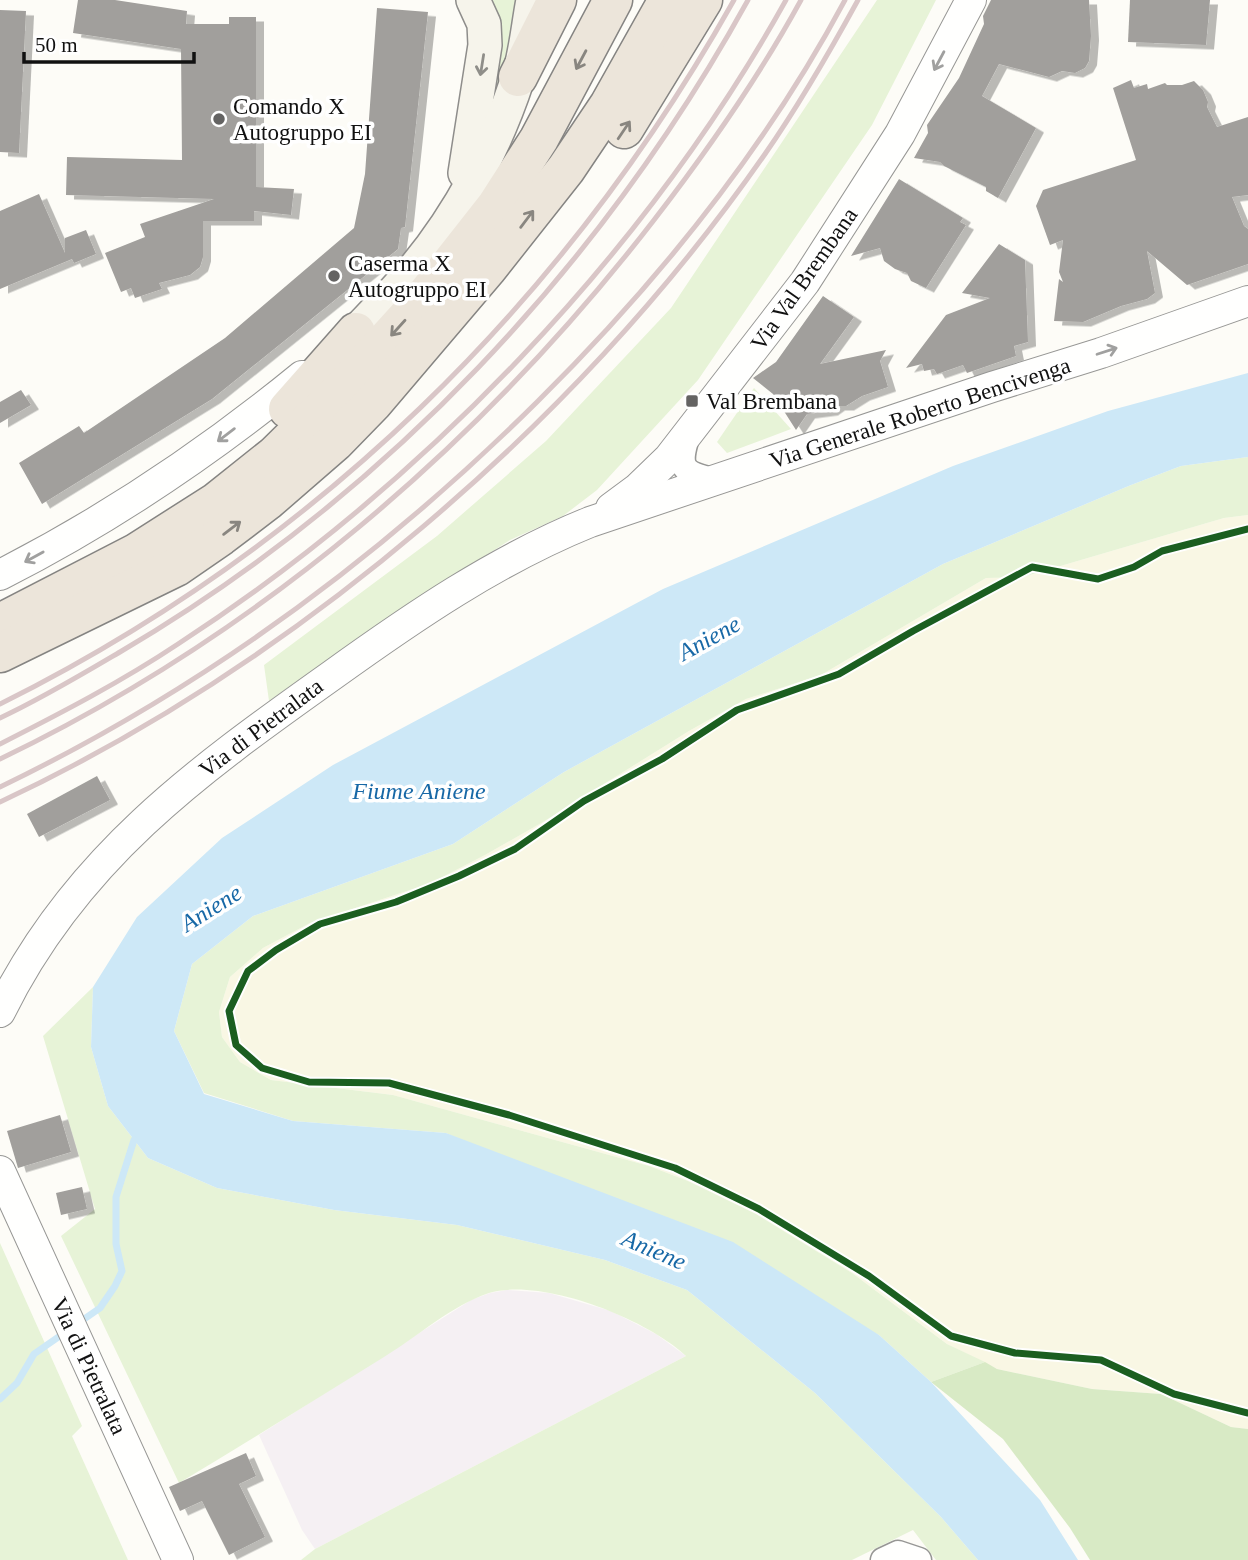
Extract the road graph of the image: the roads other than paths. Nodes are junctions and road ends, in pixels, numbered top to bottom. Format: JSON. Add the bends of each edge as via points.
{"nodes":[{"id":1,"x":473,"y":0,"type":"edge"},
{"id":2,"x":533,"y":0,"type":"edge"},
{"id":3,"x":557,"y":0,"type":"edge"},
{"id":4,"x":613,"y":0,"type":"edge"},
{"id":5,"x":668,"y":0,"type":"edge"},
{"id":6,"x":703,"y":0,"type":"edge"},
{"id":7,"x":971,"y":0,"type":"edge"},
{"id":8,"x":518,"y":77,"type":"junction"},
{"id":9,"x":461,"y":200,"type":"junction"},
{"id":10,"x":1248,"y":301,"type":"edge"},
{"id":11,"x":356,"y":332,"type":"junction"},
{"id":12,"x":373,"y":403,"type":"junction"},
{"id":13,"x":688,"y":433,"type":"junction"},
{"id":14,"x":717,"y":481,"type":"junction"},
{"id":15,"x":590,"y":522,"type":"junction"},
{"id":16,"x":176,"y":567,"type":"junction"},
{"id":17,"x":0,"y":575,"type":"edge"},
{"id":18,"x":0,"y":599,"type":"edge"},
{"id":19,"x":0,"y":623,"type":"edge"},
{"id":20,"x":0,"y":653,"type":"edge"},
{"id":21,"x":0,"y":678,"type":"edge"},
{"id":22,"x":0,"y":1012,"type":"edge"},
{"id":23,"x":0,"y":1171,"type":"edge"},
{"id":24,"x":178,"y":1560,"type":"edge"},
{"id":25,"x":883,"y":1560,"type":"edge"},
{"id":26,"x":919,"y":1560,"type":"edge"}],
"edges":[{"from":1,"to":9,"type":"main road","one_way":true,"via":[[484,24],[485,45]]},
{"from":2,"to":8,"type":"main road"},
{"from":3,"to":8,"type":"highway"},
{"from":4,"to":19,"type":"highway","one_way":true,"via":[[539,139],[496,206],[419,304],[340,391],[275,455],[209,507],[136,553]]},
{"from":12,"to":5,"type":"highway","one_way":true,"via":[[566,169],[609,105]]},
{"from":12,"to":6,"type":"highway","one_way":true,"via":[[479,310],[548,233],[605,157]]},
{"from":7,"to":13,"type":"street","name":"Via Val Brembana","one_way":true,"via":[[900,134],[833,242]]},
{"from":8,"to":9,"type":"main road","via":[[486,155]]},
{"from":9,"to":11,"type":"main road","via":[[415,269]]},
{"from":14,"to":10,"type":"street","name":"Via Generale Roberto Bencivenga","one_way":true},
{"from":11,"to":17,"type":"street","one_way":true,"via":[[191,462]]},
{"from":11,"to":18,"type":"highway","via":[[281,416],[209,477],[152,518]]},
{"from":16,"to":12,"type":"highway","one_way":true,"via":[[288,485]]},
{"from":13,"to":14,"type":"street","via":[[682,458],[686,470]]},
{"from":13,"to":15,"type":"street","name":"Via Val Brembana","via":[[646,482]]},
{"from":14,"to":15,"type":"street","name":"Via Generale Roberto Bencivenga"},
{"from":15,"to":22,"type":"street","name":"Via di Pietralata","via":[[524,552],[442,601],[289,706],[150,814],[65,907],[38,943]]},
{"from":16,"to":20,"type":"highway"},
{"from":16,"to":21,"type":"highway","via":[[134,604]]},
{"from":23,"to":24,"type":"street","name":"Via di Pietralata"},
{"from":25,"to":26,"type":"street","via":[[898,1553]]}]}
